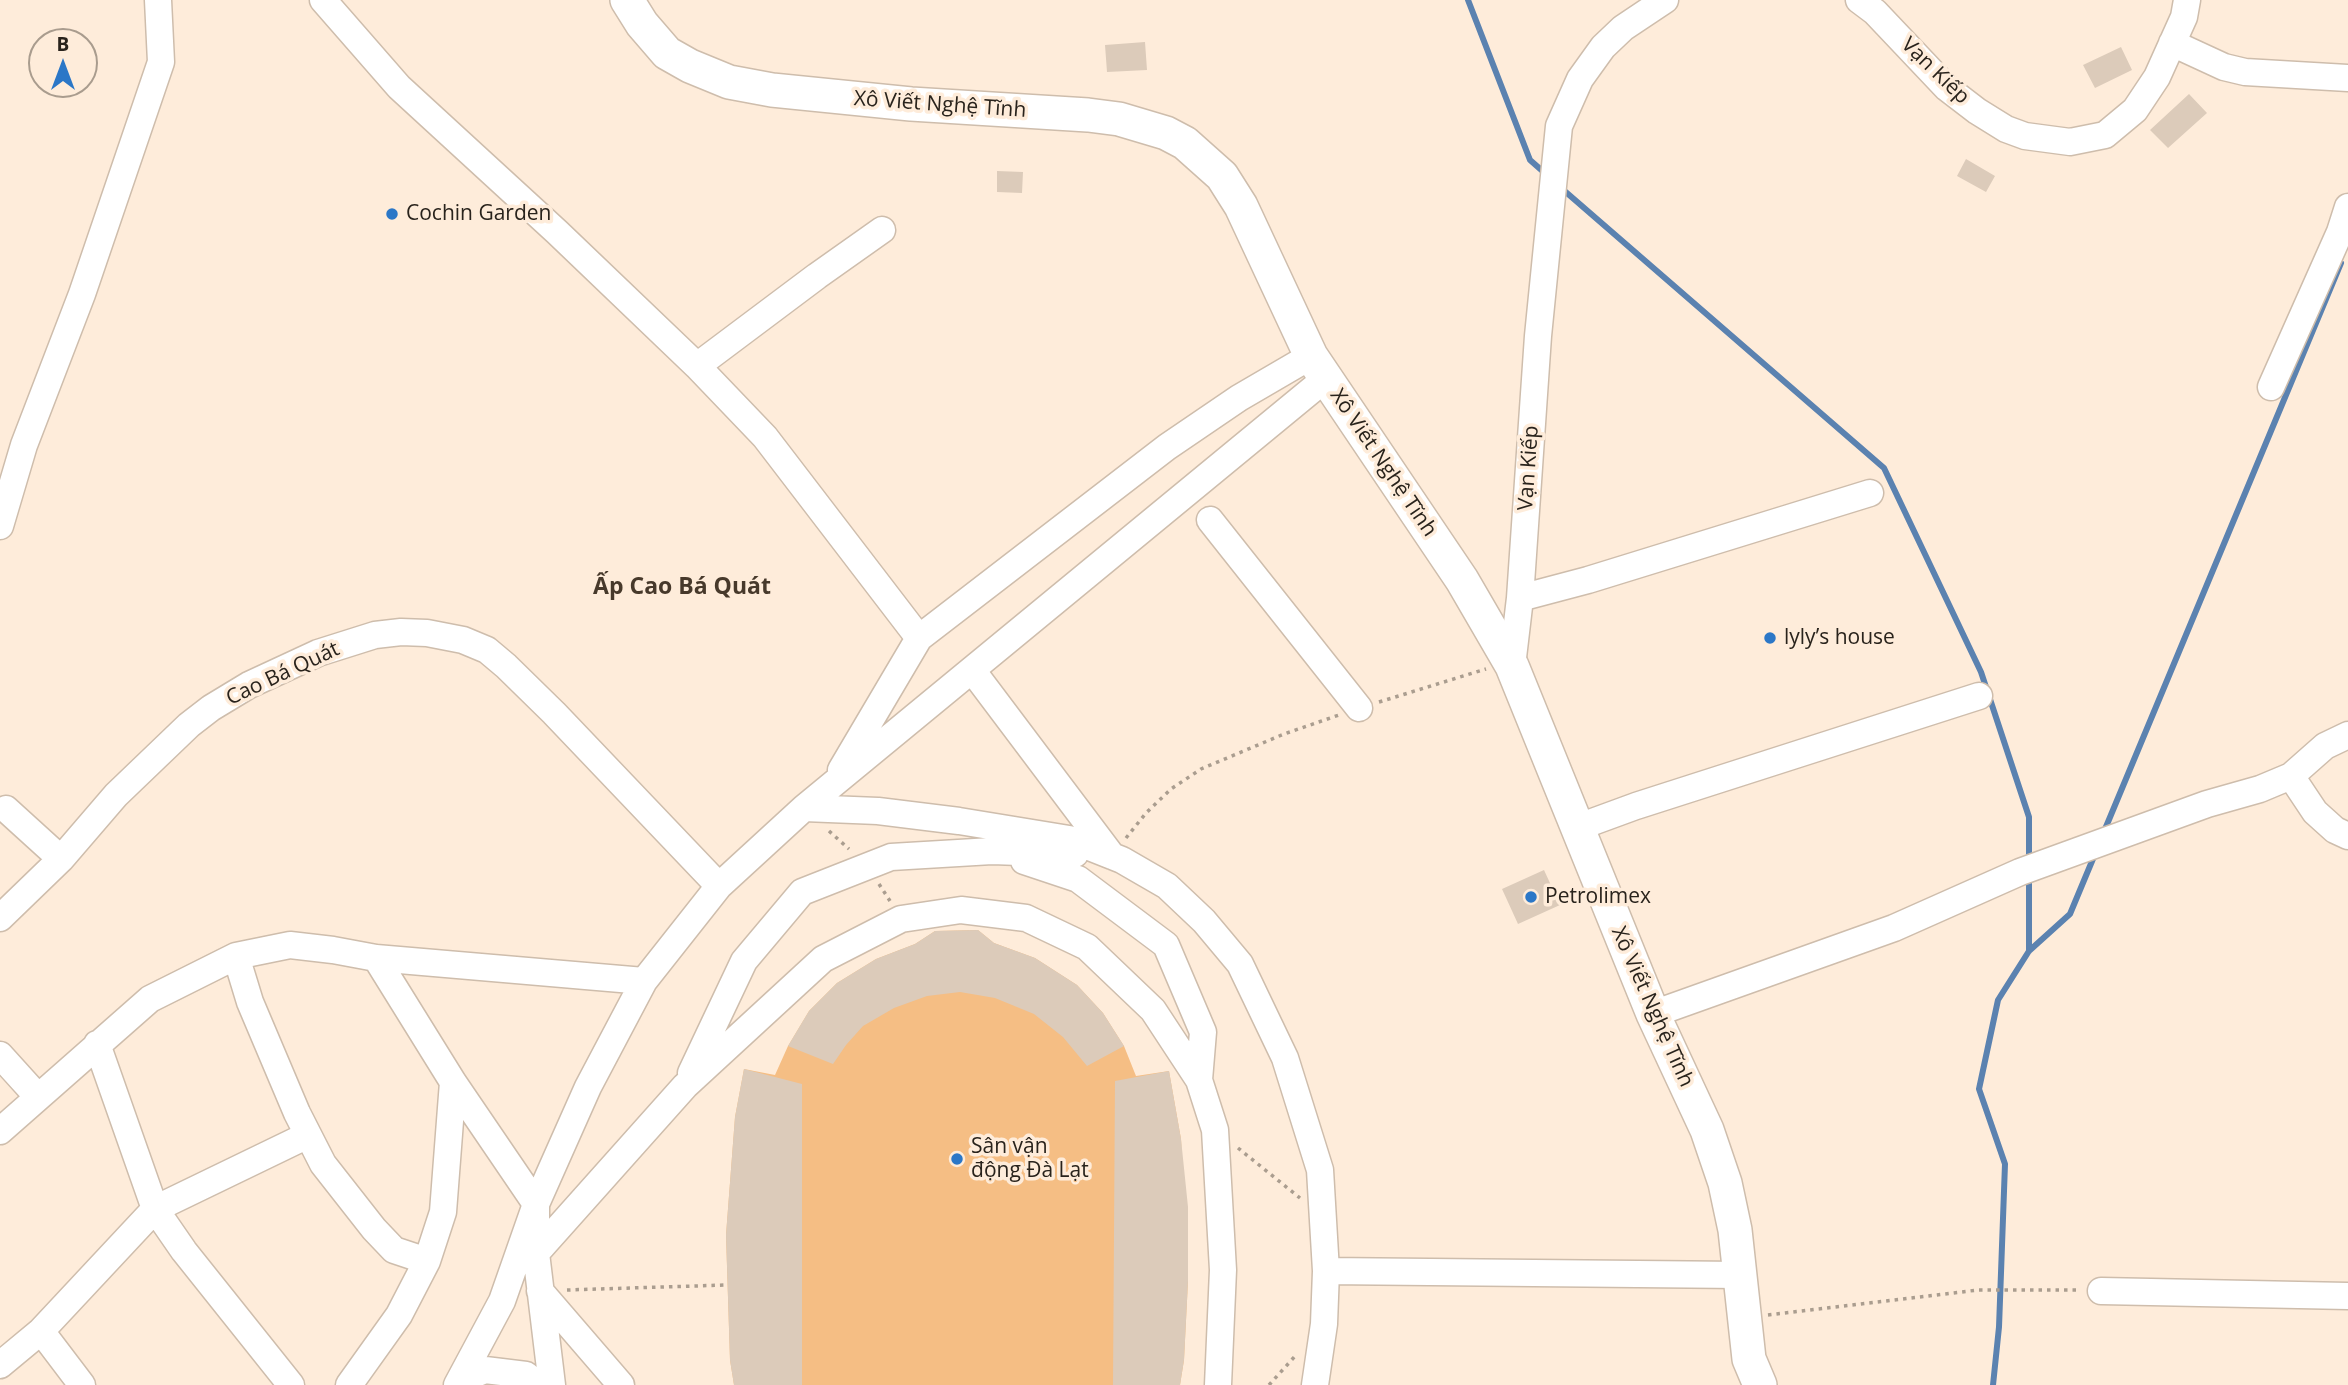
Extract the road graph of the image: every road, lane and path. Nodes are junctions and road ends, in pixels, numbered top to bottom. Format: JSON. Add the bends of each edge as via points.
{"nodes":[{"id":1,"x":158,"y":0,"type":"edge"},
{"id":2,"x":323,"y":0,"type":"edge"},
{"id":3,"x":627,"y":0,"type":"edge"},
{"id":4,"x":1665,"y":0,"type":"edge"},
{"id":5,"x":1859,"y":0,"type":"edge"},
{"id":6,"x":2188,"y":0,"type":"edge"},
{"id":7,"x":2172,"y":43,"type":"junction"},
{"id":8,"x":2348,"y":78,"type":"edge"},
{"id":9,"x":2345,"y":223,"type":"edge"},
{"id":10,"x":882,"y":230,"type":"dead end"},
{"id":11,"x":696,"y":366,"type":"junction"},
{"id":12,"x":1318,"y":368,"type":"junction"},
{"id":13,"x":2271,"y":387,"type":"dead end"},
{"id":14,"x":1870,"y":493,"type":"dead end"},
{"id":15,"x":1210,"y":520,"type":"dead end"},
{"id":16,"x":0,"y":526,"type":"edge"},
{"id":17,"x":1521,"y":598,"type":"junction"},
{"id":18,"x":919,"y":638,"type":"junction"},
{"id":19,"x":1512,"y":666,"type":"junction"},
{"id":20,"x":972,"y":670,"type":"junction"},
{"id":21,"x":1979,"y":696,"type":"dead end"},
{"id":22,"x":1359,"y":708,"type":"junction"},
{"id":23,"x":2348,"y":735,"type":"edge"},
{"id":24,"x":2291,"y":776,"type":"junction"},
{"id":25,"x":831,"y":786,"type":"junction"},
{"id":26,"x":804,"y":808,"type":"junction"},
{"id":27,"x":6,"y":809,"type":"dead end"},
{"id":28,"x":1576,"y":828,"type":"junction"},
{"id":29,"x":2348,"y":836,"type":"edge"},
{"id":30,"x":992,"y":850,"type":"junction"},
{"id":31,"x":1112,"y":856,"type":"junction"},
{"id":32,"x":61,"y":859,"type":"junction"},
{"id":33,"x":868,"y":866,"type":"junction"},
{"id":34,"x":719,"y":886,"type":"junction"},
{"id":35,"x":0,"y":918,"type":"edge"},
{"id":36,"x":901,"y":919,"type":"junction"},
{"id":37,"x":236,"y":956,"type":"junction"},
{"id":38,"x":376,"y":958,"type":"junction"},
{"id":39,"x":644,"y":981,"type":"junction"},
{"id":40,"x":1653,"y":1014,"type":"junction"},
{"id":41,"x":97,"y":1044,"type":"junction"},
{"id":42,"x":0,"y":1055,"type":"edge"},
{"id":43,"x":1199,"y":1080,"type":"junction"},
{"id":44,"x":453,"y":1082,"type":"junction"},
{"id":45,"x":685,"y":1086,"type":"junction"},
{"id":46,"x":38,"y":1097,"type":"junction"},
{"id":47,"x":1215,"y":1130,"type":"junction"},
{"id":48,"x":0,"y":1131,"type":"edge"},
{"id":49,"x":308,"y":1135,"type":"junction"},
{"id":50,"x":536,"y":1204,"type":"junction"},
{"id":51,"x":155,"y":1209,"type":"junction"},
{"id":52,"x":1323,"y":1216,"type":"junction"},
{"id":53,"x":536,"y":1252,"type":"junction"},
{"id":54,"x":426,"y":1261,"type":"junction"},
{"id":55,"x":1326,"y":1271,"type":"junction"},
{"id":56,"x":1741,"y":1275,"type":"junction"},
{"id":57,"x":726,"y":1285,"type":"dead end"},
{"id":58,"x":540,"y":1291,"type":"junction"},
{"id":59,"x":2101,"y":1291,"type":"joint"},
{"id":60,"x":2348,"y":1296,"type":"edge"},
{"id":61,"x":1745,"y":1318,"type":"junction"},
{"id":62,"x":41,"y":1331,"type":"junction"},
{"id":63,"x":0,"y":1365,"type":"edge"},
{"id":64,"x":1750,"y":1376,"type":"edge"},
{"id":65,"x":459,"y":1383,"type":"edge"},
{"id":66,"x":82,"y":1385,"type":"edge"},
{"id":67,"x":291,"y":1385,"type":"edge"},
{"id":68,"x":349,"y":1385,"type":"edge"},
{"id":69,"x":538,"y":1385,"type":"edge"},
{"id":70,"x":552,"y":1385,"type":"edge"},
{"id":71,"x":621,"y":1385,"type":"edge"},
{"id":72,"x":1218,"y":1385,"type":"edge"},
{"id":73,"x":1315,"y":1385,"type":"edge"}],
"edges":[{"from":1,"to":16,"type":"street","via":[[161,62],[82,294],[24,445]]},
{"from":2,"to":11,"type":"street","via":[[399,86]]},
{"from":3,"to":12,"type":"main road","name":"Xô Viết Nghệ Tĩnh","via":[[667,53],[729,82],[911,104],[1098,116],[1139,124],[1185,143],[1223,176],[1241,206]]},
{"from":4,"to":17,"type":"street","name":"Vạn Kiếp","via":[[1604,47],[1580,79],[1559,126],[1529,455]]},
{"from":5,"to":7,"type":"street","name":"Vạn Kiếp","via":[[1947,88],[1977,111],[2006,129],[2047,140],[2070,142],[2105,135],[2135,110]]},
{"from":6,"to":7,"type":"street","name":"Vạn Kiếp"},
{"from":7,"to":8,"type":"street","via":[[2245,72]]},
{"from":9,"to":13,"type":"street"},
{"from":10,"to":11,"type":"street"},
{"from":11,"to":18,"type":"street","via":[[765,438]]},
{"from":12,"to":18,"type":"street","via":[[1240,398],[1167,447]]},
{"from":12,"to":19,"type":"main road","name":"Xô Viết Nghệ Tĩnh","via":[[1462,579]]},
{"from":12,"to":20,"type":"street"},
{"from":14,"to":17,"type":"street"},
{"from":15,"to":22,"type":"street"},
{"from":17,"to":19,"type":"street","name":"Vạn Kiếp"},
{"from":18,"to":25,"type":"street"},
{"from":19,"to":22,"type":"path","via":[[1481,670]]},
{"from":19,"to":28,"type":"main road","name":"Xô Viết Nghệ Tĩnh"},
{"from":20,"to":25,"type":"street"},
{"from":20,"to":31,"type":"street"},
{"from":21,"to":28,"type":"street"},
{"from":22,"to":31,"type":"path","via":[[1201,769],[1146,813]]},
{"from":23,"to":24,"type":"street","via":[[2325,746]]},
{"from":24,"to":29,"type":"street","via":[[2315,812]]},
{"from":24,"to":40,"type":"street","via":[[2020,872],[1894,928]]},
{"from":25,"to":26,"type":"street"},
{"from":26,"to":31,"type":"street","via":[[878,811],[1005,828],[1069,839]]},
{"from":26,"to":33,"type":"path"},
{"from":26,"to":34,"type":"street"},
{"from":27,"to":32,"type":"street"},
{"from":28,"to":40,"type":"main road","name":"Xô Viết Nghệ Tĩnh"},
{"from":30,"to":31,"type":"street"},
{"from":30,"to":33,"type":"street","via":[[891,857]]},
{"from":30,"to":43,"type":"street","via":[[1078,879],[1166,945],[1203,1032]]},
{"from":31,"to":52,"type":"street","via":[[1167,886],[1240,964],[1285,1058],[1320,1170]]},
{"from":32,"to":34,"type":"street","name":"Cao Bá Quát","via":[[116,795],[211,708],[318,653],[375,635],[426,632],[463,639],[506,666]]},
{"from":32,"to":35,"type":"street","name":"Cao Bá Quát"},
{"from":33,"to":36,"type":"path"},
{"from":33,"to":45,"type":"street","via":[[802,892],[744,961]]},
{"from":34,"to":39,"type":"street"},
{"from":36,"to":43,"type":"street","via":[[961,910],[1026,918],[1087,947],[1153,1010]]},
{"from":36,"to":45,"type":"street","via":[[823,959]]},
{"from":37,"to":38,"type":"street","via":[[290,945]]},
{"from":37,"to":41,"type":"street","via":[[150,999]]},
{"from":37,"to":49,"type":"street","via":[[250,1002]]},
{"from":38,"to":39,"type":"street"},
{"from":38,"to":44,"type":"street"},
{"from":39,"to":50,"type":"street","via":[[588,1087]]},
{"from":40,"to":56,"type":"main road","name":"Xô Viết Nghệ Tĩnh","via":[[1707,1130],[1724,1183]]},
{"from":41,"to":46,"type":"street"},
{"from":41,"to":51,"type":"street"},
{"from":42,"to":46,"type":"street"},
{"from":43,"to":47,"type":"street"},
{"from":44,"to":50,"type":"street"},
{"from":44,"to":54,"type":"street","via":[[443,1212]]},
{"from":45,"to":53,"type":"street"},
{"from":46,"to":48,"type":"street"},
{"from":47,"to":52,"type":"path"},
{"from":47,"to":72,"type":"street","via":[[1223,1270]]},
{"from":49,"to":51,"type":"street"},
{"from":49,"to":54,"type":"street","via":[[323,1164],[374,1229],[394,1250]]},
{"from":50,"to":53,"type":"street"},
{"from":50,"to":65,"type":"street","via":[[502,1301]]},
{"from":51,"to":62,"type":"street"},
{"from":51,"to":67,"type":"street"},
{"from":52,"to":55,"type":"street"},
{"from":53,"to":58,"type":"street"},
{"from":54,"to":68,"type":"street","via":[[400,1315]]},
{"from":55,"to":56,"type":"street"},
{"from":55,"to":73,"type":"street"},
{"from":56,"to":61,"type":"main road","name":"Xô Viết Nghệ Tĩnh"},
{"from":57,"to":58,"type":"path"},
{"from":58,"to":70,"type":"street"},
{"from":58,"to":71,"type":"street"},
{"from":59,"to":60,"type":"street"},
{"from":59,"to":61,"type":"path","via":[[1978,1290]]},
{"from":61,"to":64,"type":"main road","name":"Xô Viết Nghệ Tĩnh"},
{"from":62,"to":63,"type":"street"},
{"from":62,"to":66,"type":"street"},
{"from":65,"to":69,"type":"street","via":[[485,1370],[526,1375]]}]}
